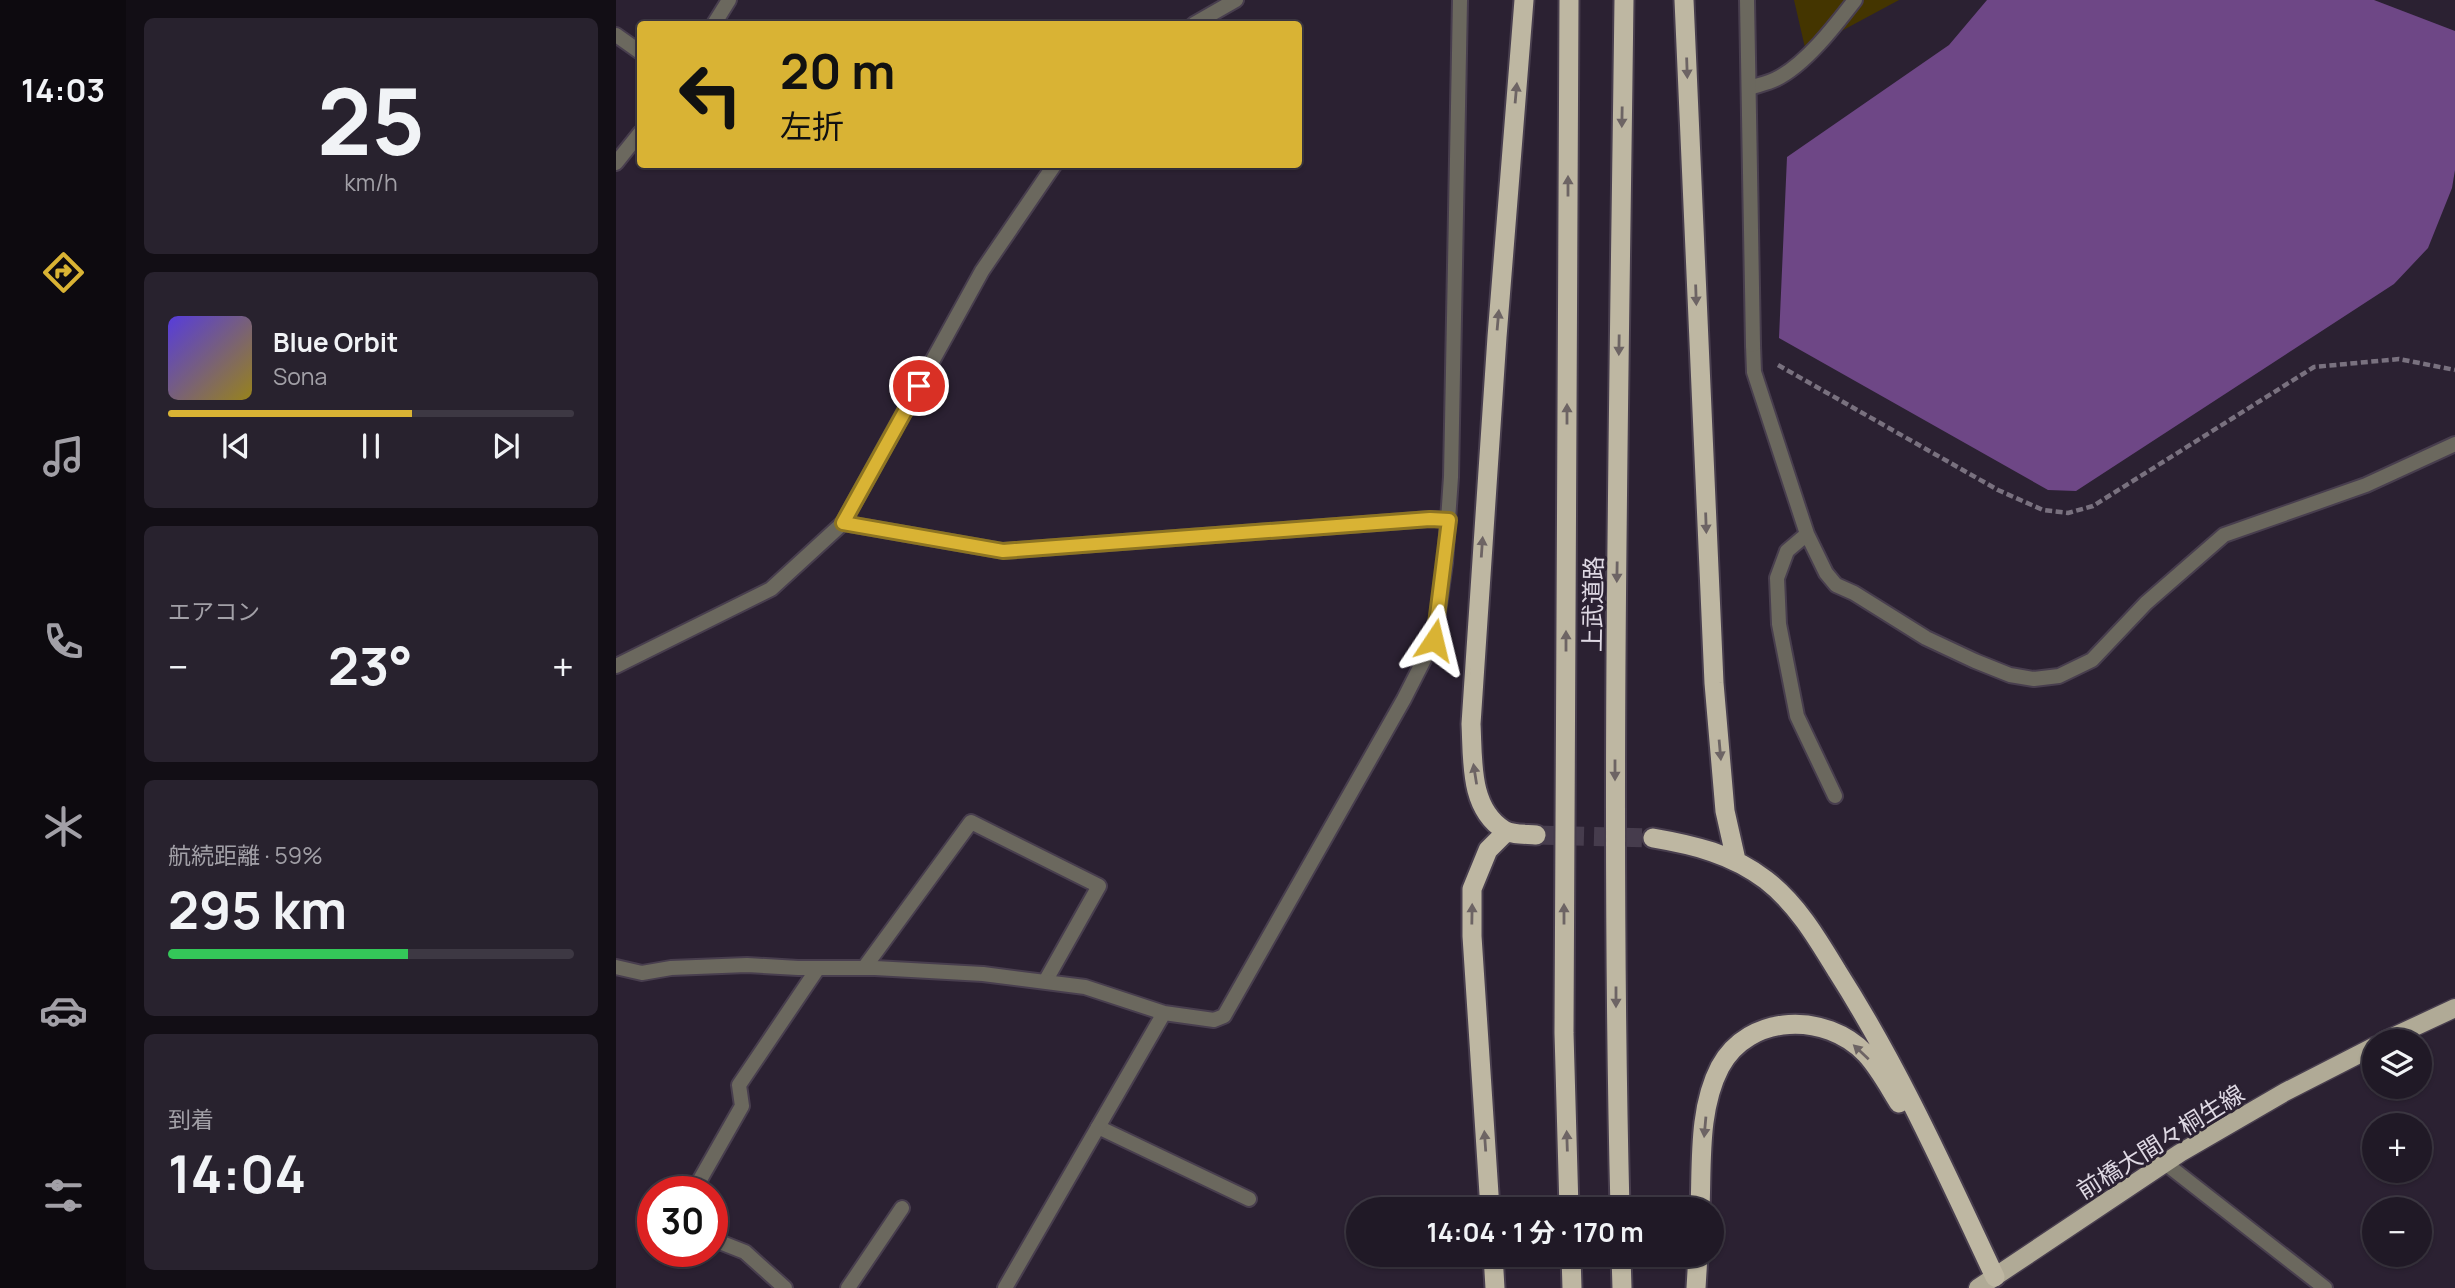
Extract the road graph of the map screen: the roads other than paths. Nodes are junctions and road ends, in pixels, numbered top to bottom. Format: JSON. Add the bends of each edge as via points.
{"nodes":[{"id":1,"x":729,"y":0,"type":"edge"},
{"id":2,"x":1236,"y":0,"type":"edge"},
{"id":3,"x":1461,"y":0,"type":"edge"},
{"id":4,"x":1524,"y":0,"type":"edge"},
{"id":5,"x":1569,"y":0,"type":"edge"},
{"id":6,"x":1623,"y":0,"type":"edge"},
{"id":7,"x":1684,"y":0,"type":"edge"},
{"id":8,"x":1747,"y":0,"type":"edge"},
{"id":9,"x":1855,"y":0,"type":"edge"},
{"id":10,"x":1868,"y":0,"type":"edge"},
{"id":11,"x":1219,"y":4,"type":"edge"},
{"id":12,"x":1844,"y":14,"type":"junction"},
{"id":13,"x":717,"y":21,"type":"edge"},
{"id":14,"x":1198,"y":21,"type":"edge"},
{"id":15,"x":616,"y":35,"type":"edge"},
{"id":16,"x":637,"y":50,"type":"edge"},
{"id":17,"x":1749,"y":88,"type":"junction"},
{"id":18,"x":637,"y":137,"type":"edge"},
{"id":19,"x":616,"y":163,"type":"edge"},
{"id":20,"x":1052,"y":168,"type":"edge"},
{"id":21,"x":2455,"y":444,"type":"edge"},
{"id":22,"x":1449,"y":520,"type":"junction"},
{"id":23,"x":843,"y":523,"type":"junction"},
{"id":24,"x":1807,"y":534,"type":"junction"},
{"id":25,"x":616,"y":666,"type":"edge"},
{"id":26,"x":1835,"y":796,"type":"dead end"},
{"id":27,"x":1506,"y":832,"type":"junction"},
{"id":28,"x":1536,"y":835,"type":"tunnel mouth"},
{"id":29,"x":1653,"y":838,"type":"tunnel mouth"},
{"id":30,"x":1736,"y":860,"type":"junction"},
{"id":31,"x":616,"y":967,"type":"edge"},
{"id":32,"x":818,"y":968,"type":"junction"},
{"id":33,"x":864,"y":968,"type":"junction"},
{"id":34,"x":1046,"y":980,"type":"junction"},
{"id":35,"x":2455,"y":1008,"type":"edge"},
{"id":36,"x":1164,"y":1013,"type":"junction"},
{"id":37,"x":2410,"y":1029,"type":"edge"},
{"id":38,"x":2362,"y":1053,"type":"edge"},
{"id":39,"x":1098,"y":1127,"type":"junction"},
{"id":40,"x":2165,"y":1163,"type":"junction"},
{"id":41,"x":1943,"y":1167,"type":"junction"},
{"id":42,"x":702,"y":1176,"type":"edge"},
{"id":43,"x":1489,"y":1197,"type":"edge"},
{"id":44,"x":1569,"y":1197,"type":"edge"},
{"id":45,"x":1620,"y":1197,"type":"edge"},
{"id":46,"x":1701,"y":1197,"type":"edge"},
{"id":47,"x":1249,"y":1199,"type":"dead end"},
{"id":48,"x":902,"y":1208,"type":"dead end"},
{"id":49,"x":728,"y":1245,"type":"edge"},
{"id":50,"x":1494,"y":1267,"type":"edge"},
{"id":51,"x":1571,"y":1267,"type":"edge"},
{"id":52,"x":1622,"y":1267,"type":"edge"},
{"id":53,"x":1697,"y":1267,"type":"edge"},
{"id":54,"x":1998,"y":1283,"type":"edge"},
{"id":55,"x":785,"y":1288,"type":"edge"},
{"id":56,"x":848,"y":1288,"type":"edge"},
{"id":57,"x":1005,"y":1288,"type":"edge"},
{"id":58,"x":1495,"y":1288,"type":"edge"},
{"id":59,"x":1572,"y":1288,"type":"edge"},
{"id":60,"x":1622,"y":1288,"type":"edge"},
{"id":61,"x":1696,"y":1288,"type":"edge"},
{"id":62,"x":1978,"y":1288,"type":"edge"},
{"id":63,"x":2325,"y":1288,"type":"edge"}],
"edges":[{"from":1,"to":13,"type":"street"},
{"from":2,"to":11,"type":"street"},
{"from":3,"to":22,"type":"street"},
{"from":27,"to":4,"type":"highway","one_way":true,"via":[[1481,803],[1471,724]]},
{"from":44,"to":5,"type":"highway","name":"上武道路","one_way":true,"via":[[1564,1033]]},
{"from":6,"to":45,"type":"highway","name":"上武道路","one_way":true,"via":[[1615,701]]},
{"from":7,"to":30,"type":"highway","one_way":true,"via":[[1714,683],[1725,811]]},
{"from":8,"to":17,"type":"street"},
{"from":9,"to":12,"type":"street"},
{"from":10,"to":12,"type":"street"},
{"from":11,"to":14,"type":"street"},
{"from":12,"to":17,"type":"street","via":[[1789,71]]},
{"from":15,"to":16,"type":"street"},
{"from":17,"to":24,"type":"street","via":[[1754,372]]},
{"from":18,"to":19,"type":"street"},
{"from":20,"to":23,"type":"street","via":[[982,271]]},
{"from":21,"to":24,"type":"street","via":[[2366,485],[2224,535],[2146,603],[2092,660],[2059,677],[2010,675],[1926,638],[1836,585]]},
{"from":22,"to":23,"type":"street","via":[[1003,551]]},
{"from":22,"to":36,"type":"street","via":[[1434,640],[1224,1017],[1214,1020]]},
{"from":23,"to":25,"type":"street","via":[[771,589]]},
{"from":24,"to":26,"type":"street","via":[[1787,551],[1777,578],[1779,624],[1797,716]]},
{"from":27,"to":28,"type":"highway"},
{"from":43,"to":27,"type":"highway","one_way":true,"via":[[1472,890],[1488,850]]},
{"from":29,"to":30,"type":"highway","via":[[1696,845]]},
{"from":30,"to":41,"type":"highway","via":[[1766,880],[1812,931],[1868,1019]]},
{"from":31,"to":32,"type":"street","via":[[642,973],[747,965]]},
{"from":32,"to":33,"type":"street"},
{"from":32,"to":42,"type":"street","via":[[739,1085],[743,1107]]},
{"from":33,"to":34,"type":"street"},
{"from":33,"to":34,"type":"street","via":[[971,822],[1099,886]]},
{"from":34,"to":36,"type":"street","via":[[1085,987]]},
{"from":35,"to":37,"type":"main road"},
{"from":36,"to":39,"type":"street"},
{"from":38,"to":40,"type":"main road","name":"前橋大間々桐生線"},
{"from":39,"to":47,"type":"street"},
{"from":39,"to":57,"type":"street"},
{"from":40,"to":54,"type":"main road","name":"前橋大間々桐生線"},
{"from":40,"to":63,"type":"street"},
{"from":41,"to":46,"type":"highway","one_way":true,"via":[[1866,1054],[1836,1031],[1780,1023],[1740,1044],[1721,1066],[1704,1118]]},
{"from":41,"to":54,"type":"highway"},
{"from":48,"to":56,"type":"street"},
{"from":49,"to":55,"type":"street","via":[[746,1252]]},
{"from":50,"to":58,"type":"highway"},
{"from":51,"to":59,"type":"highway"},
{"from":52,"to":60,"type":"highway"},
{"from":53,"to":61,"type":"highway"},
{"from":54,"to":62,"type":"main road","name":"前橋大間々桐生線"}]}
